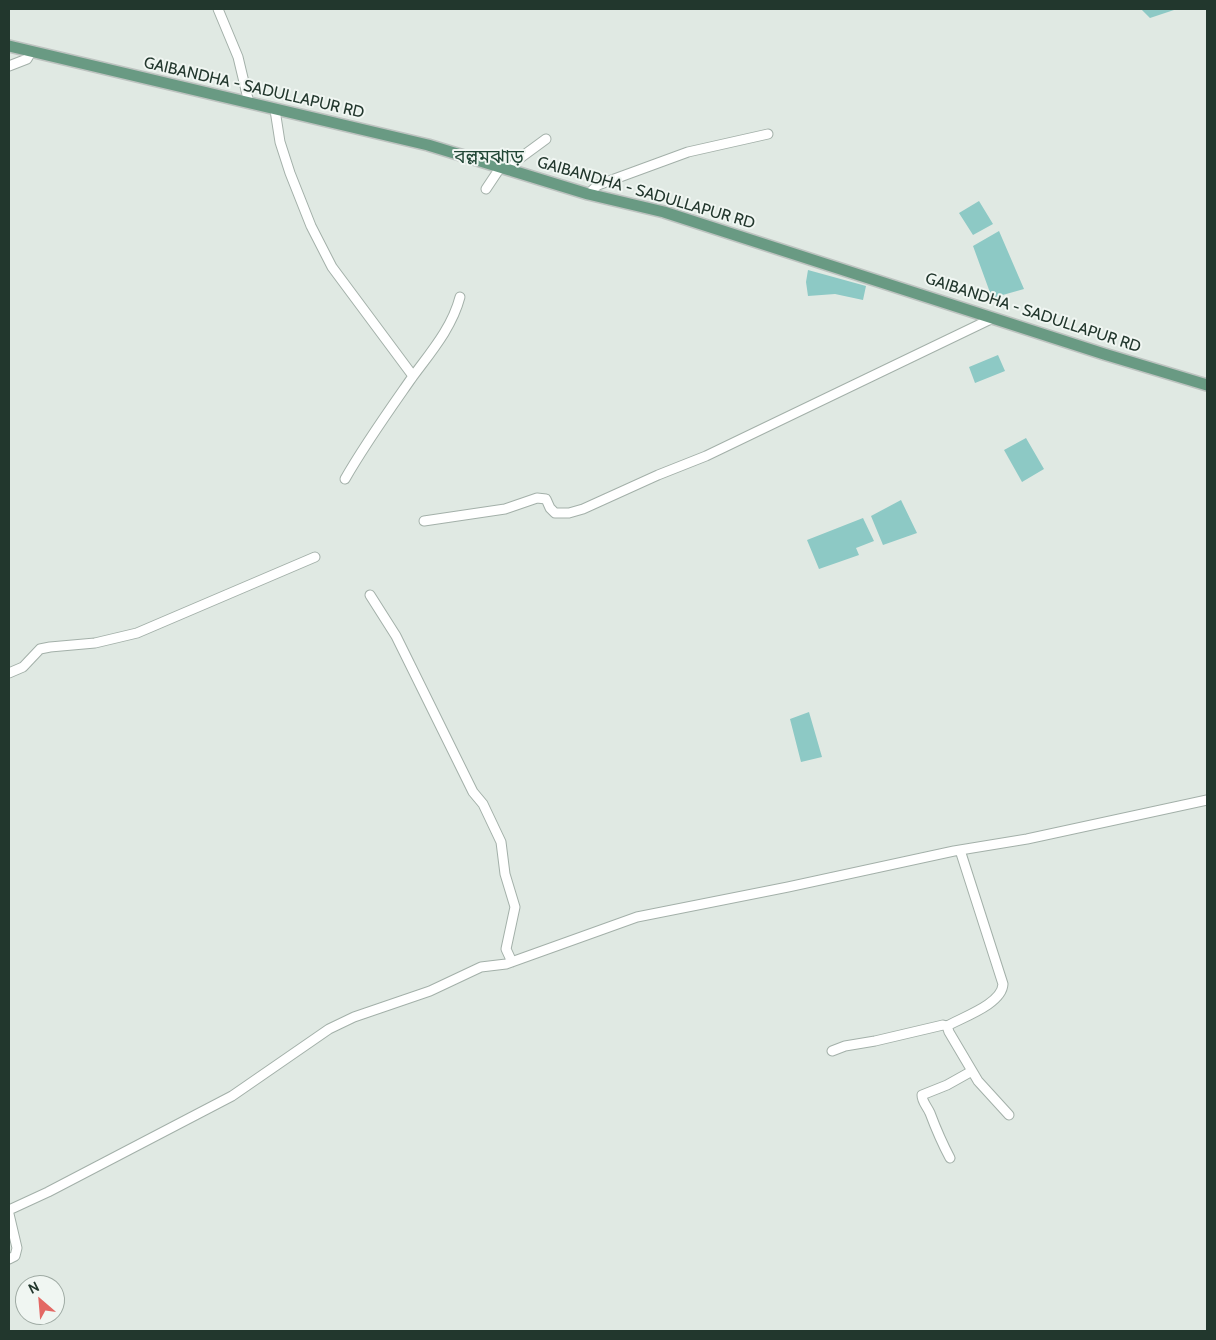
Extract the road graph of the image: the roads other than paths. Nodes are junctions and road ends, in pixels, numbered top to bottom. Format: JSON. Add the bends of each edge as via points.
{"nodes":[{"id":1,"x":218,"y":9,"type":"edge"},
{"id":2,"x":9,"y":46,"type":"edge"},
{"id":3,"x":31,"y":52,"type":"junction"},
{"id":4,"x":9,"y":66,"type":"edge"},
{"id":5,"x":249,"y":103,"type":"junction"},
{"id":6,"x":275,"y":110,"type":"junction"},
{"id":7,"x":768,"y":134,"type":"dead end"},
{"id":8,"x":546,"y":139,"type":"dead end"},
{"id":9,"x":505,"y":169,"type":"junction"},
{"id":10,"x":486,"y":189,"type":"dead end"},
{"id":11,"x":588,"y":194,"type":"junction"},
{"id":12,"x":460,"y":297,"type":"dead end"},
{"id":13,"x":993,"y":318,"type":"junction"},
{"id":14,"x":413,"y":376,"type":"junction"},
{"id":15,"x":1207,"y":385,"type":"edge"},
{"id":16,"x":345,"y":479,"type":"dead end"},
{"id":17,"x":424,"y":521,"type":"dead end"},
{"id":18,"x":315,"y":557,"type":"dead end"},
{"id":19,"x":370,"y":596,"type":"dead end"},
{"id":20,"x":9,"y":673,"type":"edge"},
{"id":21,"x":1207,"y":800,"type":"edge"},
{"id":22,"x":960,"y":850,"type":"junction"},
{"id":23,"x":512,"y":962,"type":"junction"},
{"id":24,"x":947,"y":1026,"type":"junction"},
{"id":25,"x":832,"y":1051,"type":"dead end"},
{"id":26,"x":972,"y":1071,"type":"junction"},
{"id":27,"x":1008,"y":1115,"type":"dead end"},
{"id":28,"x":950,"y":1158,"type":"dead end"},
{"id":29,"x":9,"y":1210,"type":"edge"},
{"id":30,"x":9,"y":1214,"type":"edge"},
{"id":31,"x":9,"y":1259,"type":"edge"}],
"edges":[{"from":1,"to":5,"type":"street","via":[[238,57]]},
{"from":2,"to":3,"type":"main road","name":"GAIBANDHA - SADULLAPUR RD"},
{"from":3,"to":4,"type":"street","via":[[27,59]]},
{"from":3,"to":5,"type":"main road","name":"GAIBANDHA - SADULLAPUR RD"},
{"from":5,"to":6,"type":"main road","name":"GAIBANDHA - SADULLAPUR RD"},
{"from":6,"to":9,"type":"main road","name":"GAIBANDHA - SADULLAPUR RD","via":[[428,146]]},
{"from":6,"to":14,"type":"street","via":[[280,142],[290,173],[332,268]]},
{"from":7,"to":11,"type":"street","via":[[688,152],[598,185]]},
{"from":8,"to":9,"type":"street"},
{"from":9,"to":10,"type":"street"},
{"from":9,"to":11,"type":"main road","name":"GAIBANDHA - SADULLAPUR RD"},
{"from":11,"to":13,"type":"main road","name":"GAIBANDHA - SADULLAPUR RD","via":[[664,212]]},
{"from":12,"to":14,"type":"street","via":[[443,337]]},
{"from":13,"to":15,"type":"main road","name":"GAIBANDHA - SADULLAPUR RD"},
{"from":13,"to":17,"type":"street","via":[[743,439],[583,509],[555,513],[546,499],[537,498],[505,509]]},
{"from":14,"to":16,"type":"street"},
{"from":18,"to":20,"type":"street","via":[[137,633],[95,643],[40,649],[23,667]]},
{"from":19,"to":23,"type":"street","via":[[396,636],[501,842],[505,874],[515,907],[506,949]]},
{"from":21,"to":22,"type":"street"},
{"from":22,"to":23,"type":"street","via":[[637,916]]},
{"from":22,"to":24,"type":"street","via":[[1000,970],[1003,990],[996,1000]]},
{"from":23,"to":29,"type":"street","via":[[481,967],[430,991],[328,1029],[232,1096]]},
{"from":24,"to":25,"type":"street"},
{"from":24,"to":26,"type":"street"},
{"from":26,"to":27,"type":"street"},
{"from":26,"to":28,"type":"street","via":[[922,1095]]},
{"from":30,"to":31,"type":"street","via":[[17,1248],[15,1256]]}]}
